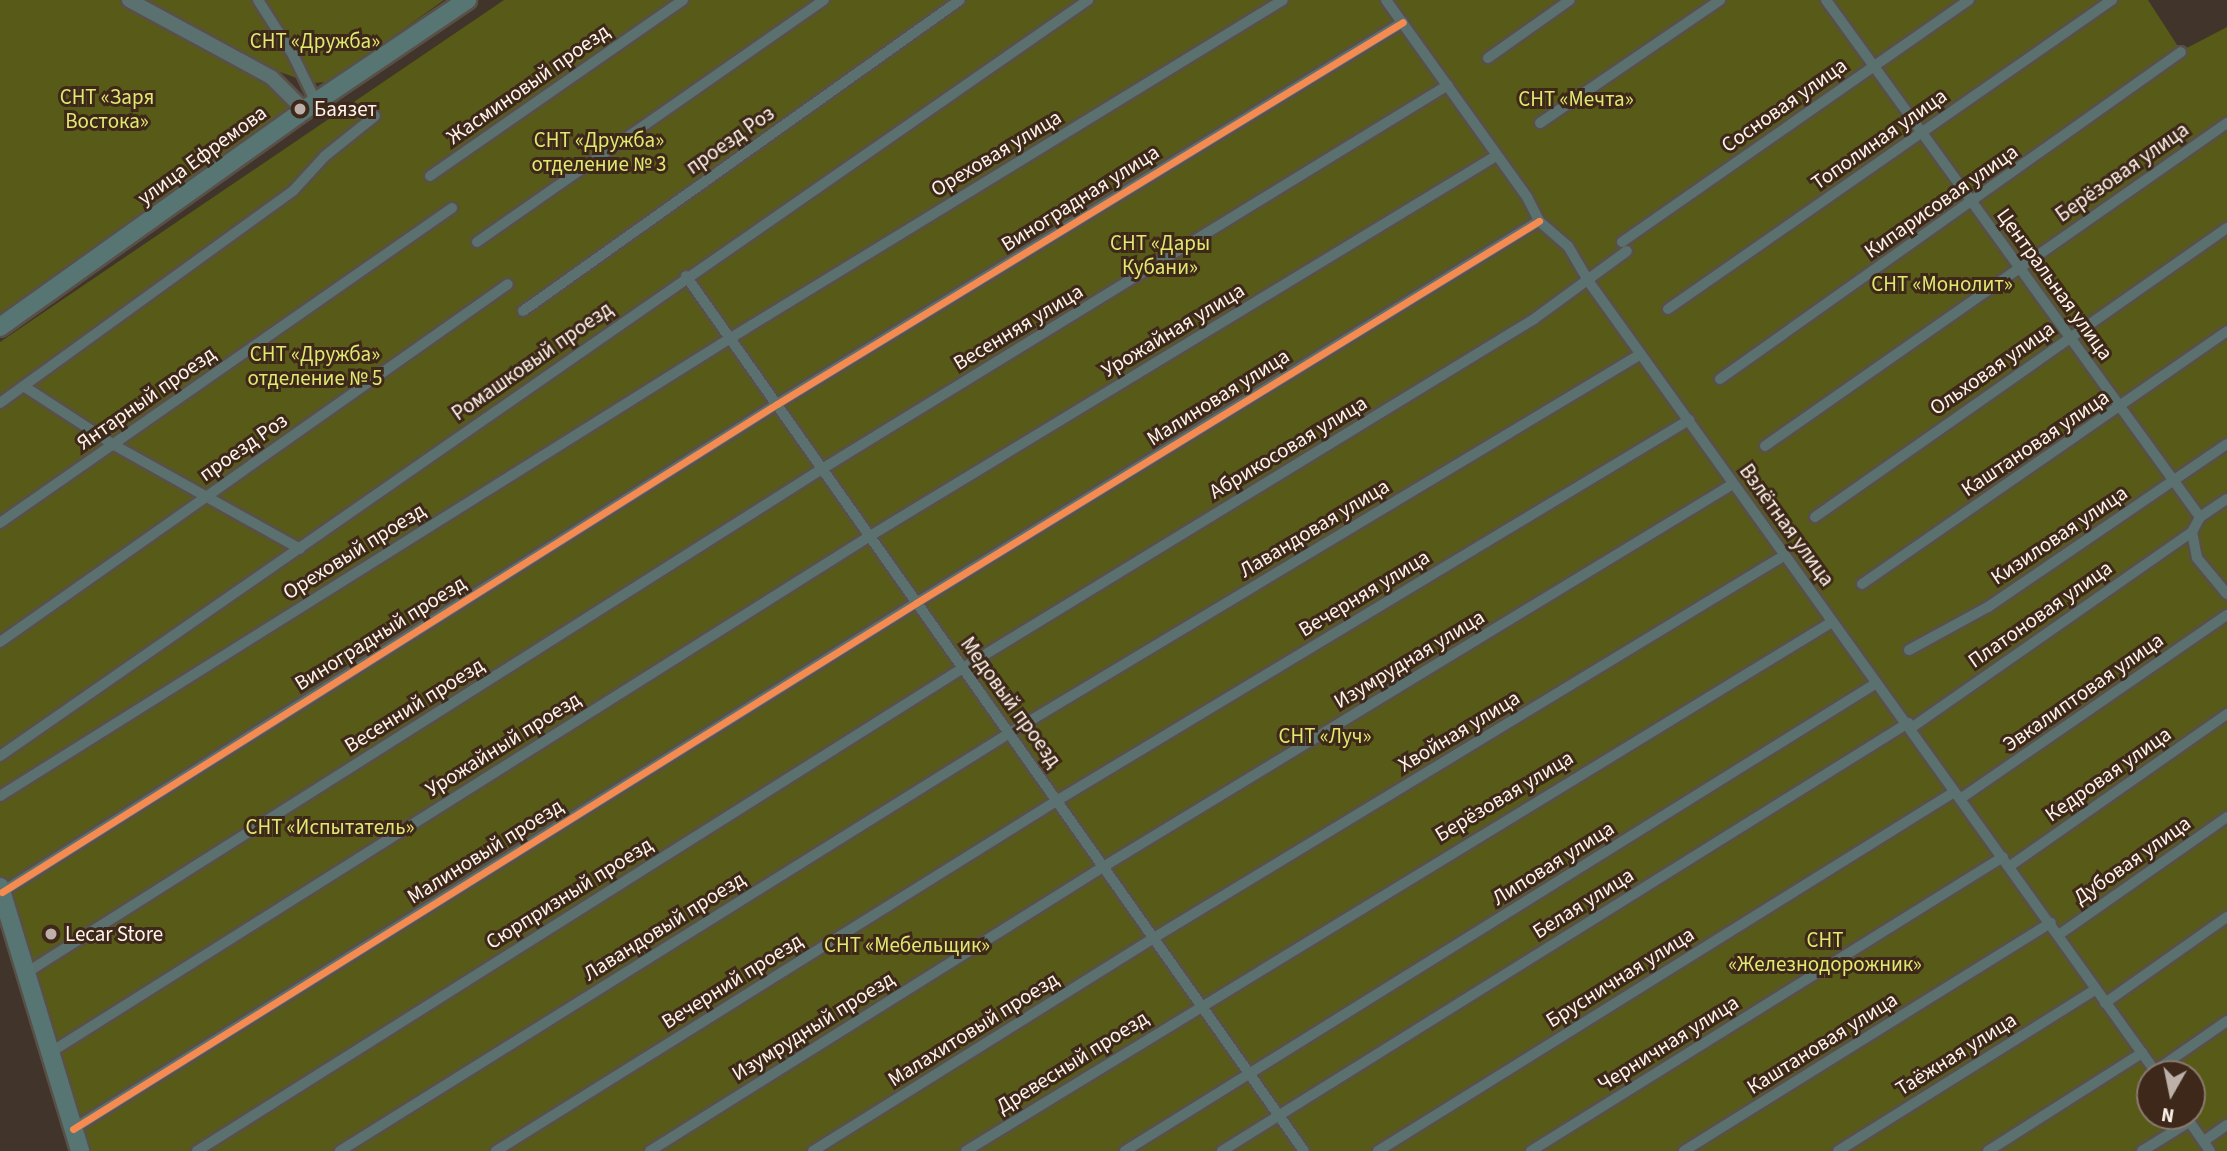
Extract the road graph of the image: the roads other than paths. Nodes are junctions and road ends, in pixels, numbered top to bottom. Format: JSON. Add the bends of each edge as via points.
{"nodes":[{"id":1,"x":129,"y":0,"type":"edge"},
{"id":2,"x":258,"y":0,"type":"edge"},
{"id":3,"x":467,"y":0,"type":"edge"},
{"id":4,"x":683,"y":0,"type":"edge"},
{"id":5,"x":824,"y":0,"type":"edge"},
{"id":6,"x":960,"y":0,"type":"edge"},
{"id":7,"x":1088,"y":0,"type":"edge"},
{"id":8,"x":1283,"y":0,"type":"edge"},
{"id":9,"x":1386,"y":0,"type":"edge"},
{"id":10,"x":1570,"y":0,"type":"edge"},
{"id":11,"x":1720,"y":0,"type":"edge"},
{"id":12,"x":1826,"y":0,"type":"edge"},
{"id":13,"x":1969,"y":0,"type":"edge"},
{"id":14,"x":2112,"y":0,"type":"edge"},
{"id":15,"x":1403,"y":22,"type":"junction"},
{"id":16,"x":2181,"y":52,"type":"dead end"},
{"id":17,"x":1488,"y":58,"type":"dead end"},
{"id":18,"x":1874,"y":66,"type":"junction"},
{"id":19,"x":1448,"y":85,"type":"junction"},
{"id":20,"x":310,"y":106,"type":"junction"},
{"id":21,"x":375,"y":116,"type":"dead end"},
{"id":22,"x":1540,"y":123,"type":"dead end"},
{"id":23,"x":2227,"y":123,"type":"edge"},
{"id":24,"x":1922,"y":133,"type":"junction"},
{"id":25,"x":1496,"y":156,"type":"junction"},
{"id":26,"x":430,"y":176,"type":"dead end"},
{"id":27,"x":1972,"y":204,"type":"junction"},
{"id":28,"x":452,"y":208,"type":"dead end"},
{"id":29,"x":1539,"y":221,"type":"junction"},
{"id":30,"x":2227,"y":228,"type":"edge"},
{"id":31,"x":477,"y":242,"type":"dead end"},
{"id":32,"x":1624,"y":247,"type":"joint"},
{"id":33,"x":2019,"y":267,"type":"junction"},
{"id":34,"x":686,"y":276,"type":"junction"},
{"id":35,"x":1589,"y":282,"type":"junction"},
{"id":36,"x":508,"y":284,"type":"dead end"},
{"id":37,"x":1668,"y":309,"type":"dead end"},
{"id":38,"x":523,"y":311,"type":"dead end"},
{"id":39,"x":0,"y":327,"type":"edge"},
{"id":40,"x":2227,"y":331,"type":"edge"},
{"id":41,"x":2070,"y":337,"type":"junction"},
{"id":42,"x":729,"y":339,"type":"junction"},
{"id":43,"x":1641,"y":354,"type":"junction"},
{"id":44,"x":1720,"y":379,"type":"dead end"},
{"id":45,"x":24,"y":387,"type":"junction"},
{"id":46,"x":0,"y":403,"type":"edge"},
{"id":47,"x":777,"y":404,"type":"junction"},
{"id":48,"x":2121,"y":408,"type":"junction"},
{"id":49,"x":1689,"y":420,"type":"junction"},
{"id":50,"x":2227,"y":444,"type":"edge"},
{"id":51,"x":114,"y":445,"type":"junction"},
{"id":52,"x":1765,"y":446,"type":"dead end"},
{"id":53,"x":822,"y":469,"type":"junction"},
{"id":54,"x":2172,"y":481,"type":"junction"},
{"id":55,"x":1733,"y":484,"type":"junction"},
{"id":56,"x":208,"y":495,"type":"junction"},
{"id":57,"x":2227,"y":499,"type":"edge"},
{"id":58,"x":1815,"y":517,"type":"dead end"},
{"id":59,"x":2200,"y":517,"type":"junction"},
{"id":60,"x":0,"y":523,"type":"edge"},
{"id":61,"x":2192,"y":532,"type":"junction"},
{"id":62,"x":870,"y":536,"type":"junction"},
{"id":63,"x":300,"y":549,"type":"junction"},
{"id":64,"x":1785,"y":555,"type":"junction"},
{"id":65,"x":1862,"y":584,"type":"dead end"},
{"id":66,"x":2227,"y":594,"type":"edge"},
{"id":67,"x":915,"y":603,"type":"junction"},
{"id":68,"x":2227,"y":615,"type":"edge"},
{"id":69,"x":1832,"y":622,"type":"junction"},
{"id":70,"x":0,"y":642,"type":"edge"},
{"id":71,"x":1909,"y":650,"type":"dead end"},
{"id":72,"x":963,"y":668,"type":"junction"},
{"id":73,"x":1875,"y":684,"type":"junction"},
{"id":74,"x":2227,"y":714,"type":"edge"},
{"id":75,"x":1909,"y":725,"type":"junction"},
{"id":76,"x":1008,"y":734,"type":"junction"},
{"id":77,"x":0,"y":756,"type":"edge"},
{"id":78,"x":0,"y":796,"type":"edge"},
{"id":79,"x":1957,"y":796,"type":"junction"},
{"id":80,"x":1059,"y":800,"type":"junction"},
{"id":81,"x":2227,"y":817,"type":"edge"},
{"id":82,"x":2007,"y":861,"type":"junction"},
{"id":83,"x":1103,"y":867,"type":"junction"},
{"id":84,"x":1,"y":889,"type":"edge"},
{"id":85,"x":2227,"y":917,"type":"edge"},
{"id":86,"x":2051,"y":923,"type":"junction"},
{"id":87,"x":2060,"y":934,"type":"junction"},
{"id":88,"x":1152,"y":939,"type":"junction"},
{"id":89,"x":26,"y":973,"type":"junction"},
{"id":90,"x":2095,"y":990,"type":"junction"},
{"id":91,"x":2105,"y":1003,"type":"junction"},
{"id":92,"x":1198,"y":1006,"type":"junction"},
{"id":93,"x":2227,"y":1021,"type":"edge"},
{"id":94,"x":51,"y":1052,"type":"junction"},
{"id":95,"x":2142,"y":1053,"type":"junction"},
{"id":96,"x":2147,"y":1060,"type":"edge"},
{"id":97,"x":2174,"y":1060,"type":"edge"},
{"id":98,"x":1249,"y":1073,"type":"junction"},
{"id":99,"x":1279,"y":1116,"type":"junction"},
{"id":100,"x":2227,"y":1125,"type":"edge"},
{"id":101,"x":73,"y":1129,"type":"junction"},
{"id":102,"x":2172,"y":1130,"type":"edge"},
{"id":103,"x":2195,"y":1130,"type":"edge"},
{"id":104,"x":2207,"y":1146,"type":"edge"},
{"id":105,"x":80,"y":1151,"type":"edge"},
{"id":106,"x":197,"y":1151,"type":"edge"},
{"id":107,"x":341,"y":1151,"type":"edge"},
{"id":108,"x":496,"y":1151,"type":"edge"},
{"id":109,"x":650,"y":1151,"type":"edge"},
{"id":110,"x":813,"y":1151,"type":"edge"},
{"id":111,"x":966,"y":1151,"type":"edge"},
{"id":112,"x":1125,"y":1151,"type":"edge"},
{"id":113,"x":1222,"y":1151,"type":"edge"},
{"id":114,"x":1304,"y":1151,"type":"edge"},
{"id":115,"x":1378,"y":1151,"type":"edge"},
{"id":116,"x":1531,"y":1151,"type":"edge"},
{"id":117,"x":1684,"y":1151,"type":"edge"},
{"id":118,"x":1838,"y":1151,"type":"edge"},
{"id":119,"x":1988,"y":1151,"type":"edge"},
{"id":120,"x":2142,"y":1151,"type":"edge"}],
"edges":[{"from":1,"to":20,"type":"street","via":[[271,77]]},
{"from":2,"to":20,"type":"street","via":[[293,55]]},
{"from":3,"to":20,"type":"main road","name":"улица Ефремова"},
{"from":4,"to":26,"type":"street","name":"Жасминовый проезд"},
{"from":5,"to":31,"type":"street"},
{"from":6,"to":38,"type":"street","name":"проезд Роз"},
{"from":7,"to":34,"type":"street","name":"Ромашковый проезд"},
{"from":8,"to":42,"type":"street","name":"Ореховая улица"},
{"from":9,"to":15,"type":"street","name":"Взлётная улица"},
{"from":10,"to":17,"type":"street"},
{"from":11,"to":22,"type":"street"},
{"from":12,"to":18,"type":"street","name":"Центральная улица"},
{"from":13,"to":18,"type":"street","name":"Сосновая улица"},
{"from":14,"to":24,"type":"street","name":"Тополиная улица"},
{"from":15,"to":19,"type":"street","name":"Взлётная улица"},
{"from":15,"to":47,"type":"street","name":"Виноградная улица"},
{"from":16,"to":27,"type":"street","name":"Кипарисовая улица"},
{"from":18,"to":24,"type":"street","name":"Центральная улица"},
{"from":18,"to":32,"type":"street","name":"Сосновая улица"},
{"from":19,"to":25,"type":"street","name":"Взлётная улица"},
{"from":19,"to":53,"type":"street","name":"Весенняя улица"},
{"from":20,"to":39,"type":"main road","name":"улица Ефремова"},
{"from":21,"to":45,"type":"street","via":[[325,156],[293,191]]},
{"from":23,"to":33,"type":"street","name":"Берёзовая улица"},
{"from":24,"to":27,"type":"street","name":"Центральная улица"},
{"from":24,"to":37,"type":"street","name":"Тополиная улица"},
{"from":25,"to":29,"type":"street","name":"Взлётная улица"},
{"from":25,"to":62,"type":"street","name":"Урожайная улица"},
{"from":27,"to":33,"type":"street","name":"Центральная улица"},
{"from":27,"to":44,"type":"street","name":"Кипарисовая улица"},
{"from":28,"to":51,"type":"street","name":"Янтарный проезд"},
{"from":29,"to":35,"type":"street","name":"Взлётная улица","via":[[1568,246]]},
{"from":29,"to":67,"type":"street","name":"Малиновая улица"},
{"from":30,"to":41,"type":"street","name":"Ольховая улица"},
{"from":32,"to":35,"type":"street","name":"Абрикосовая улица"},
{"from":33,"to":41,"type":"street","name":"Центральная улица"},
{"from":33,"to":52,"type":"street","name":"Берёзовая улица"},
{"from":34,"to":42,"type":"street","name":"Медовый проезд"},
{"from":34,"to":63,"type":"street","name":"Ромашковый проезд"},
{"from":35,"to":43,"type":"street","name":"Взлётная улица"},
{"from":35,"to":72,"type":"street","name":"Абрикосовая улица"},
{"from":36,"to":56,"type":"street","name":"проезд Роз"},
{"from":40,"to":48,"type":"street","name":"Каштановая улица"},
{"from":41,"to":48,"type":"street","name":"Центральная улица"},
{"from":41,"to":58,"type":"street","name":"Ольховая улица"},
{"from":42,"to":47,"type":"street","name":"Медовый проезд"},
{"from":42,"to":78,"type":"street","name":"Ореховый проезд"},
{"from":43,"to":49,"type":"street","name":"Взлётная улица"},
{"from":43,"to":76,"type":"street","name":"Лавандовая улица"},
{"from":45,"to":46,"type":"street"},
{"from":45,"to":51,"type":"street"},
{"from":47,"to":53,"type":"street","name":"Медовый проезд"},
{"from":47,"to":84,"type":"street","name":"Виноградный проезд"},
{"from":48,"to":54,"type":"street","name":"Центральная улица"},
{"from":48,"to":65,"type":"street","name":"Каштановая улица"},
{"from":49,"to":55,"type":"street","name":"Взлётная улица"},
{"from":49,"to":80,"type":"street","name":"Вечерняя улица"},
{"from":50,"to":54,"type":"street","name":"Кизиловая улица"},
{"from":51,"to":56,"type":"street"},
{"from":51,"to":60,"type":"street","name":"Янтарный проезд"},
{"from":53,"to":62,"type":"street","name":"Медовый проезд"},
{"from":53,"to":89,"type":"street","name":"Весенний проезд"},
{"from":54,"to":59,"type":"street","name":"Центральная улица"},
{"from":54,"to":71,"type":"street","name":"Кизиловая улица","via":[[1988,607]]},
{"from":55,"to":64,"type":"street","name":"Взлётная улица"},
{"from":55,"to":83,"type":"street","name":"Изумрудная улица"},
{"from":56,"to":63,"type":"street"},
{"from":56,"to":70,"type":"street","name":"проезд Роз"},
{"from":57,"to":59,"type":"street"},
{"from":59,"to":61,"type":"street"},
{"from":61,"to":66,"type":"street","via":[[2197,558]]},
{"from":61,"to":75,"type":"street","name":"Платоновая улица"},
{"from":62,"to":67,"type":"street","name":"Медовый проезд"},
{"from":62,"to":94,"type":"street","name":"Урожайный проезд"},
{"from":63,"to":77,"type":"street","name":"Ромашковый проезд"},
{"from":64,"to":69,"type":"street","name":"Взлётная улица"},
{"from":64,"to":88,"type":"street","name":"Хвойная улица"},
{"from":67,"to":72,"type":"street","name":"Медовый проезд"},
{"from":67,"to":101,"type":"street","name":"Малиновый проезд"},
{"from":68,"to":79,"type":"street","name":"Эвкалиптовая улица"},
{"from":69,"to":73,"type":"street","name":"Взлётная улица"},
{"from":69,"to":92,"type":"street","name":"Берёзовая улица"},
{"from":72,"to":76,"type":"street","name":"Медовый проезд"},
{"from":72,"to":106,"type":"street","name":"Сюрпризный проезд"},
{"from":73,"to":75,"type":"street","name":"Взлётная улица"},
{"from":73,"to":98,"type":"street","name":"Липовая улица"},
{"from":74,"to":82,"type":"street","name":"Кедровая улица"},
{"from":75,"to":79,"type":"street","name":"Взлётная улица"},
{"from":75,"to":99,"type":"street","name":"Белая улица"},
{"from":76,"to":80,"type":"street","name":"Медовый проезд"},
{"from":76,"to":107,"type":"street","name":"Лавандовый проезд"},
{"from":79,"to":82,"type":"street","name":"Взлётная улица"},
{"from":79,"to":115,"type":"street","name":"Брусничная улица"},
{"from":80,"to":83,"type":"street","name":"Медовый проезд"},
{"from":80,"to":108,"type":"street","name":"Вечерний проезд"},
{"from":81,"to":87,"type":"street","name":"Дубовая улица"},
{"from":82,"to":86,"type":"street","name":"Взлётная улица"},
{"from":82,"to":116,"type":"street","name":"Черничная улица"},
{"from":83,"to":88,"type":"street","name":"Медовый проезд"},
{"from":83,"to":109,"type":"street","name":"Изумрудный проезд"},
{"from":84,"to":89,"type":"main road"},
{"from":85,"to":91,"type":"street"},
{"from":86,"to":87,"type":"street","name":"Взлётная улица"},
{"from":86,"to":117,"type":"street","name":"Каштановая улица"},
{"from":87,"to":90,"type":"street","name":"Взлётная улица"},
{"from":88,"to":92,"type":"street","name":"Медовый проезд"},
{"from":88,"to":110,"type":"street","name":"Малахитовый проезд"},
{"from":89,"to":94,"type":"main road"},
{"from":90,"to":91,"type":"street","name":"Взлётная улица"},
{"from":90,"to":118,"type":"street","name":"Таёжная улица"},
{"from":91,"to":95,"type":"street","name":"Взлётная улица"},
{"from":92,"to":98,"type":"street","name":"Медовый проезд"},
{"from":92,"to":111,"type":"street","name":"Древесный проезд"},
{"from":93,"to":97,"type":"street"},
{"from":94,"to":101,"type":"main road"},
{"from":95,"to":96,"type":"street","name":"Взлётная улица"},
{"from":95,"to":119,"type":"street"},
{"from":98,"to":99,"type":"street","name":"Медовый проезд"},
{"from":98,"to":112,"type":"street","name":"Липовая улица"},
{"from":99,"to":113,"type":"street","name":"Белая улица"},
{"from":99,"to":114,"type":"street","name":"Медовый проезд"},
{"from":100,"to":104,"type":"street"},
{"from":101,"to":105,"type":"main road"},
{"from":102,"to":120,"type":"street"},
{"from":103,"to":104,"type":"street"}]}
